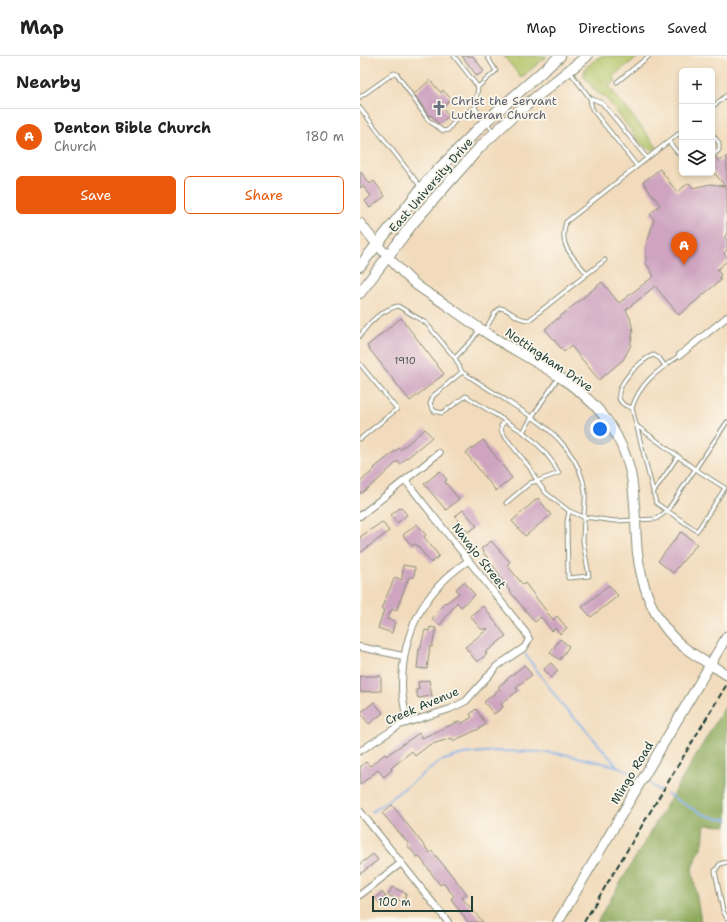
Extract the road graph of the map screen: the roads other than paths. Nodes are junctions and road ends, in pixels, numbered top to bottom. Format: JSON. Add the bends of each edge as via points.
{"nodes":[{"id":1,"x":454,"y":56,"type":"edge"},
{"id":2,"x":488,"y":56,"type":"edge"},
{"id":3,"x":560,"y":56,"type":"edge"},
{"id":4,"x":587,"y":56,"type":"edge"},
{"id":5,"x":650,"y":56,"type":"edge"},
{"id":6,"x":569,"y":70,"type":"junction"},
{"id":7,"x":617,"y":82,"type":"dead end"},
{"id":8,"x":478,"y":87,"type":"junction"},
{"id":9,"x":727,"y":95,"type":"edge"},
{"id":10,"x":360,"y":97,"type":"edge"},
{"id":11,"x":590,"y":98,"type":"junction"},
{"id":12,"x":715,"y":105,"type":"edge"},
{"id":13,"x":360,"y":108,"type":"edge"},
{"id":14,"x":475,"y":108,"type":"junction"},
{"id":15,"x":486,"y":122,"type":"junction"},
{"id":16,"x":494,"y":133,"type":"junction"},
{"id":17,"x":679,"y":133,"type":"edge"},
{"id":18,"x":715,"y":138,"type":"edge"},
{"id":19,"x":668,"y":142,"type":"junction"},
{"id":20,"x":715,"y":154,"type":"edge"},
{"id":21,"x":679,"y":155,"type":"edge"},
{"id":22,"x":647,"y":158,"type":"junction"},
{"id":23,"x":637,"y":166,"type":"junction"},
{"id":24,"x":422,"y":187,"type":"junction"},
{"id":25,"x":360,"y":223,"type":"edge"},
{"id":26,"x":377,"y":244,"type":"junction"},
{"id":27,"x":388,"y":256,"type":"junction"},
{"id":28,"x":605,"y":260,"type":"dead end"},
{"id":29,"x":360,"y":266,"type":"edge"},
{"id":30,"x":588,"y":274,"type":"junction"},
{"id":31,"x":360,"y":293,"type":"edge"},
{"id":32,"x":727,"y":317,"type":"edge"},
{"id":33,"x":482,"y":330,"type":"junction"},
{"id":34,"x":360,"y":336,"type":"edge"},
{"id":35,"x":680,"y":355,"type":"joint"},
{"id":36,"x":455,"y":358,"type":"junction"},
{"id":37,"x":360,"y":364,"type":"edge"},
{"id":38,"x":666,"y":366,"type":"junction"},
{"id":39,"x":462,"y":372,"type":"junction"},
{"id":40,"x":558,"y":377,"type":"junction"},
{"id":41,"x":632,"y":408,"type":"junction"},
{"id":42,"x":532,"y":418,"type":"junction"},
{"id":43,"x":505,"y":421,"type":"junction"},
{"id":44,"x":727,"y":422,"type":"edge"},
{"id":45,"x":637,"y":426,"type":"junction"},
{"id":46,"x":523,"y":432,"type":"junction"},
{"id":47,"x":360,"y":439,"type":"edge"},
{"id":48,"x":439,"y":453,"type":"dead end"},
{"id":49,"x":678,"y":456,"type":"junction"},
{"id":50,"x":695,"y":469,"type":"junction"},
{"id":51,"x":405,"y":480,"type":"junction"},
{"id":52,"x":537,"y":481,"type":"junction"},
{"id":53,"x":653,"y":493,"type":"junction"},
{"id":54,"x":506,"y":503,"type":"dead end"},
{"id":55,"x":569,"y":511,"type":"junction"},
{"id":56,"x":667,"y":511,"type":"junction"},
{"id":57,"x":360,"y":516,"type":"edge"},
{"id":58,"x":584,"y":517,"type":"junction"},
{"id":59,"x":635,"y":520,"type":"junction"},
{"id":60,"x":468,"y":561,"type":"junction"},
{"id":61,"x":727,"y":636,"type":"edge"},
{"id":62,"x":360,"y":647,"type":"edge"},
{"id":63,"x":525,"y":647,"type":"joint"},
{"id":64,"x":403,"y":656,"type":"junction"},
{"id":65,"x":710,"y":664,"type":"junction"},
{"id":66,"x":727,"y":675,"type":"edge"},
{"id":67,"x":406,"y":723,"type":"junction"},
{"id":68,"x":360,"y":751,"type":"edge"},
{"id":69,"x":360,"y":811,"type":"edge"},
{"id":70,"x":727,"y":862,"type":"edge"},
{"id":71,"x":401,"y":863,"type":"junction"},
{"id":72,"x":360,"y":895,"type":"edge"},
{"id":73,"x":727,"y":918,"type":"edge"},
{"id":74,"x":448,"y":922,"type":"edge"},
{"id":75,"x":558,"y":922,"type":"edge"}],
"edges":[{"from":1,"to":8,"type":"lane"},
{"from":2,"to":8,"type":"lane","via":[[496,71]]},
{"from":3,"to":15,"type":"main road","name":"East University Drive"},
{"from":4,"to":6,"type":"main road","name":"East University Drive"},
{"from":5,"to":7,"type":"lane"},
{"from":6,"to":11,"type":"lane"},
{"from":6,"to":16,"type":"main road","name":"East University Drive"},
{"from":8,"to":14,"type":"lane"},
{"from":9,"to":12,"type":"lane"},
{"from":10,"to":14,"type":"lane","via":[[394,73],[428,120],[443,130],[448,130],[459,115]]},
{"from":11,"to":22,"type":"lane","via":[[602,103]]},
{"from":11,"to":23,"type":"lane","via":[[592,109]]},
{"from":13,"to":24,"type":"lane"},
{"from":14,"to":15,"type":"lane"},
{"from":15,"to":16,"type":"lane"},
{"from":15,"to":24,"type":"main road","name":"East University Drive"},
{"from":16,"to":27,"type":"main road","name":"East University Drive","via":[[413,223]]},
{"from":17,"to":19,"type":"lane"},
{"from":18,"to":20,"type":"lane","via":[[720,150]]},
{"from":19,"to":21,"type":"lane"},
{"from":19,"to":22,"type":"lane"},
{"from":22,"to":23,"type":"lane"},
{"from":23,"to":30,"type":"lane","via":[[566,222],[563,233],[564,245]]},
{"from":24,"to":26,"type":"main road","name":"East University Drive"},
{"from":25,"to":26,"type":"street","name":"Nottingham Drive"},
{"from":26,"to":27,"type":"street","name":"Nottingham Drive"},
{"from":26,"to":29,"type":"main road","name":"East University Drive"},
{"from":27,"to":31,"type":"main road","name":"East University Drive"},
{"from":27,"to":33,"type":"street","name":"Nottingham Drive","via":[[416,284]]},
{"from":28,"to":30,"type":"lane"},
{"from":30,"to":33,"type":"lane","via":[[529,320],[519,319],[507,309],[500,308]]},
{"from":32,"to":35,"type":"street"},
{"from":33,"to":36,"type":"lane"},
{"from":33,"to":40,"type":"street","name":"Nottingham Drive"},
{"from":34,"to":36,"type":"lane","via":[[366,326],[384,311],[398,306],[426,323]]},
{"from":35,"to":38,"type":"lane"},
{"from":36,"to":39,"type":"lane"},
{"from":37,"to":47,"type":"lane","via":[[397,409]]},
{"from":38,"to":41,"type":"lane","via":[[643,384]]},
{"from":38,"to":41,"type":"lane","via":[[654,355],[649,356],[626,378],[620,389],[619,398],[623,404]]},
{"from":39,"to":42,"type":"lane"},
{"from":39,"to":43,"type":"lane","via":[[433,396],[431,408],[436,413],[442,413],[466,396]]},
{"from":40,"to":42,"type":"lane"},
{"from":40,"to":59,"type":"street","name":"Nottingham Drive","via":[[600,411],[610,425],[633,477]]},
{"from":41,"to":45,"type":"lane"},
{"from":42,"to":46,"type":"lane"},
{"from":42,"to":58,"type":"lane","via":[[549,428],[581,473],[585,492]]},
{"from":43,"to":46,"type":"lane"},
{"from":43,"to":52,"type":"lane","via":[[502,433],[530,468]]},
{"from":44,"to":50,"type":"lane"},
{"from":45,"to":49,"type":"lane"},
{"from":45,"to":53,"type":"lane"},
{"from":46,"to":52,"type":"lane","via":[[554,462],[559,473]]},
{"from":48,"to":51,"type":"street"},
{"from":49,"to":50,"type":"lane"},
{"from":49,"to":53,"type":"lane"},
{"from":50,"to":56,"type":"lane"},
{"from":50,"to":56,"type":"lane","via":[[725,488],[697,531]]},
{"from":51,"to":57,"type":"street"},
{"from":51,"to":60,"type":"street","name":"Navajo Street"},
{"from":52,"to":54,"type":"lane","via":[[530,483]]},
{"from":52,"to":55,"type":"lane","via":[[546,493]]},
{"from":53,"to":56,"type":"lane","via":[[656,503]]},
{"from":55,"to":58,"type":"lane"},
{"from":55,"to":58,"type":"lane","via":[[568,578],[589,576],[583,542]]},
{"from":56,"to":59,"type":"lane","via":[[656,519]]},
{"from":58,"to":59,"type":"lane","via":[[615,521]]},
{"from":59,"to":65,"type":"street","name":"Nottingham Drive","via":[[637,556],[644,591],[665,626],[684,647]]},
{"from":60,"to":63,"type":"street","name":"Navajo Street","via":[[526,633],[529,639]]},
{"from":60,"to":64,"type":"street","via":[[445,578],[429,597],[416,618]]},
{"from":61,"to":65,"type":"street","name":"Mingo Road"},
{"from":62,"to":64,"type":"street"},
{"from":63,"to":67,"type":"street","name":"Creek Avenue","via":[[497,666],[466,701],[450,709]]},
{"from":64,"to":67,"type":"street","via":[[402,700]]},
{"from":65,"to":66,"type":"street","name":"Nottingham Drive"},
{"from":65,"to":75,"type":"street","name":"Mingo Road"},
{"from":67,"to":68,"type":"street","name":"Creek Avenue"},
{"from":69,"to":71,"type":"street"},
{"from":70,"to":73,"type":"lane","via":[[720,864],[715,871]]},
{"from":71,"to":72,"type":"street"},
{"from":71,"to":74,"type":"street"}]}
